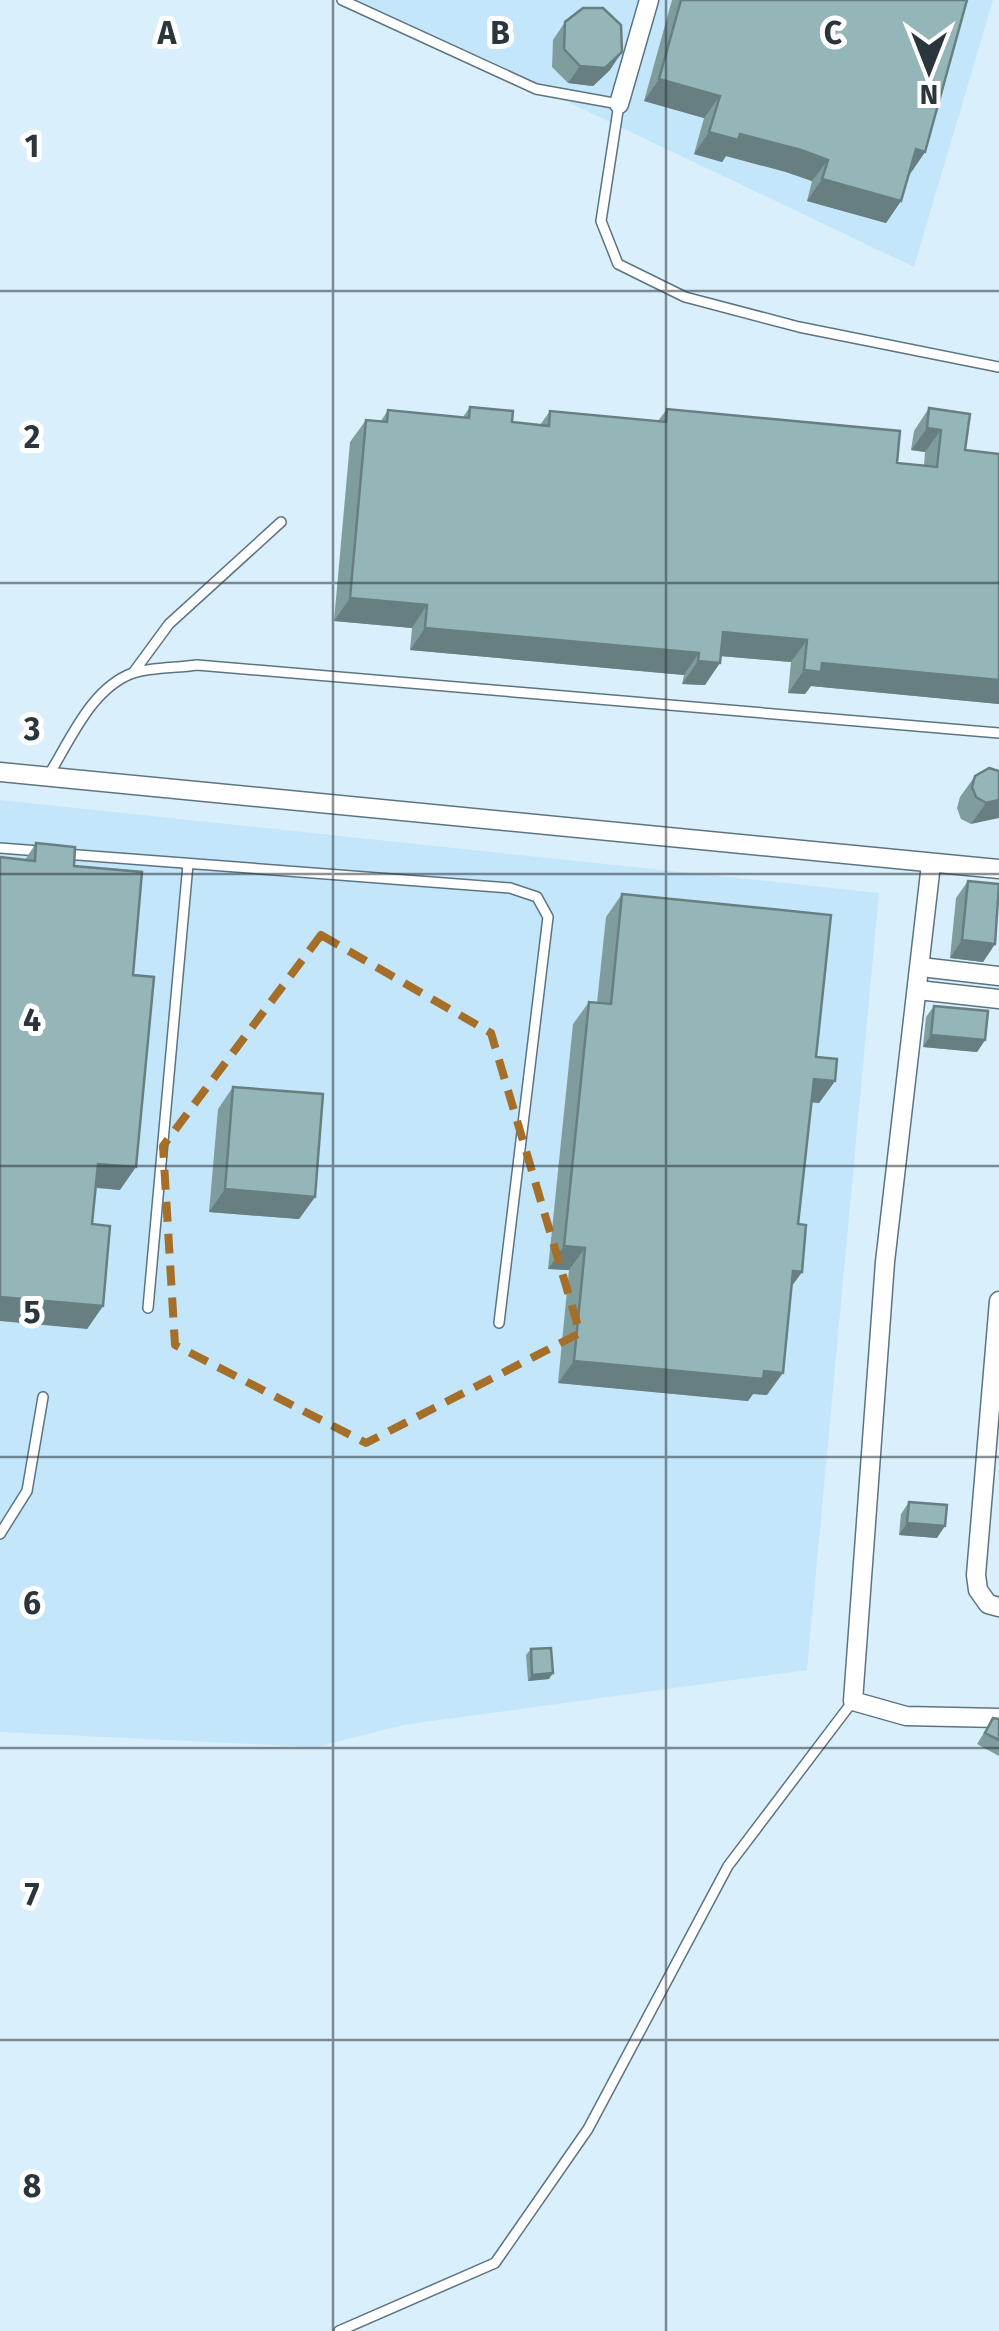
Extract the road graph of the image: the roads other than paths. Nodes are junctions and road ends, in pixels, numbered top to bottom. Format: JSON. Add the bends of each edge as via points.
{"nodes":[{"id":1,"x":342,"y":0,"type":"edge"},
{"id":2,"x":650,"y":0,"type":"edge"},
{"id":3,"x":619,"y":104,"type":"junction"},
{"id":4,"x":999,"y":368,"type":"edge"},
{"id":5,"x":281,"y":522,"type":"dead end"},
{"id":6,"x":134,"y":673,"type":"junction"},
{"id":7,"x":999,"y":733,"type":"edge"},
{"id":8,"x":0,"y":772,"type":"edge"},
{"id":9,"x":48,"y":776,"type":"junction"},
{"id":10,"x":0,"y":848,"type":"edge"},
{"id":11,"x":188,"y":864,"type":"junction"},
{"id":12,"x":931,"y":864,"type":"junction"},
{"id":13,"x":999,"y":869,"type":"edge"},
{"id":14,"x":921,"y":968,"type":"junction"},
{"id":15,"x":999,"y":976,"type":"edge"},
{"id":16,"x":918,"y":990,"type":"junction"},
{"id":17,"x":999,"y":999,"type":"edge"},
{"id":18,"x":999,"y":1301,"type":"edge"},
{"id":19,"x":148,"y":1308,"type":"dead end"},
{"id":20,"x":499,"y":1323,"type":"dead end"},
{"id":21,"x":43,"y":1397,"type":"dead end"},
{"id":22,"x":0,"y":1534,"type":"edge"},
{"id":23,"x":999,"y":1607,"type":"edge"},
{"id":24,"x":853,"y":1701,"type":"junction"},
{"id":25,"x":999,"y":1718,"type":"edge"},
{"id":26,"x":339,"y":2331,"type":"edge"}],
"edges":[{"from":1,"to":3,"type":"lane","via":[[536,89]]},
{"from":2,"to":3,"type":"street"},
{"from":3,"to":4,"type":"lane","via":[[601,221],[618,264],[704,302]]},
{"from":5,"to":6,"type":"lane","via":[[169,624]]},
{"from":6,"to":7,"type":"lane","via":[[197,665]]},
{"from":6,"to":9,"type":"lane","via":[[90,708]]},
{"from":8,"to":9,"type":"street"},
{"from":9,"to":12,"type":"street"},
{"from":10,"to":11,"type":"lane"},
{"from":11,"to":19,"type":"lane"},
{"from":11,"to":20,"type":"lane","via":[[510,888],[537,897],[548,916]]},
{"from":12,"to":13,"type":"street"},
{"from":12,"to":14,"type":"street"},
{"from":14,"to":15,"type":"street"},
{"from":14,"to":16,"type":"street"},
{"from":16,"to":17,"type":"street"},
{"from":16,"to":24,"type":"street","via":[[885,1262]]},
{"from":18,"to":23,"type":"street","via":[[976,1575],[988,1604]]},
{"from":21,"to":22,"type":"lane","via":[[27,1491]]},
{"from":24,"to":25,"type":"street","via":[[906,1716]]},
{"from":24,"to":26,"type":"lane","via":[[728,1866],[588,2128],[495,2262]]}]}
